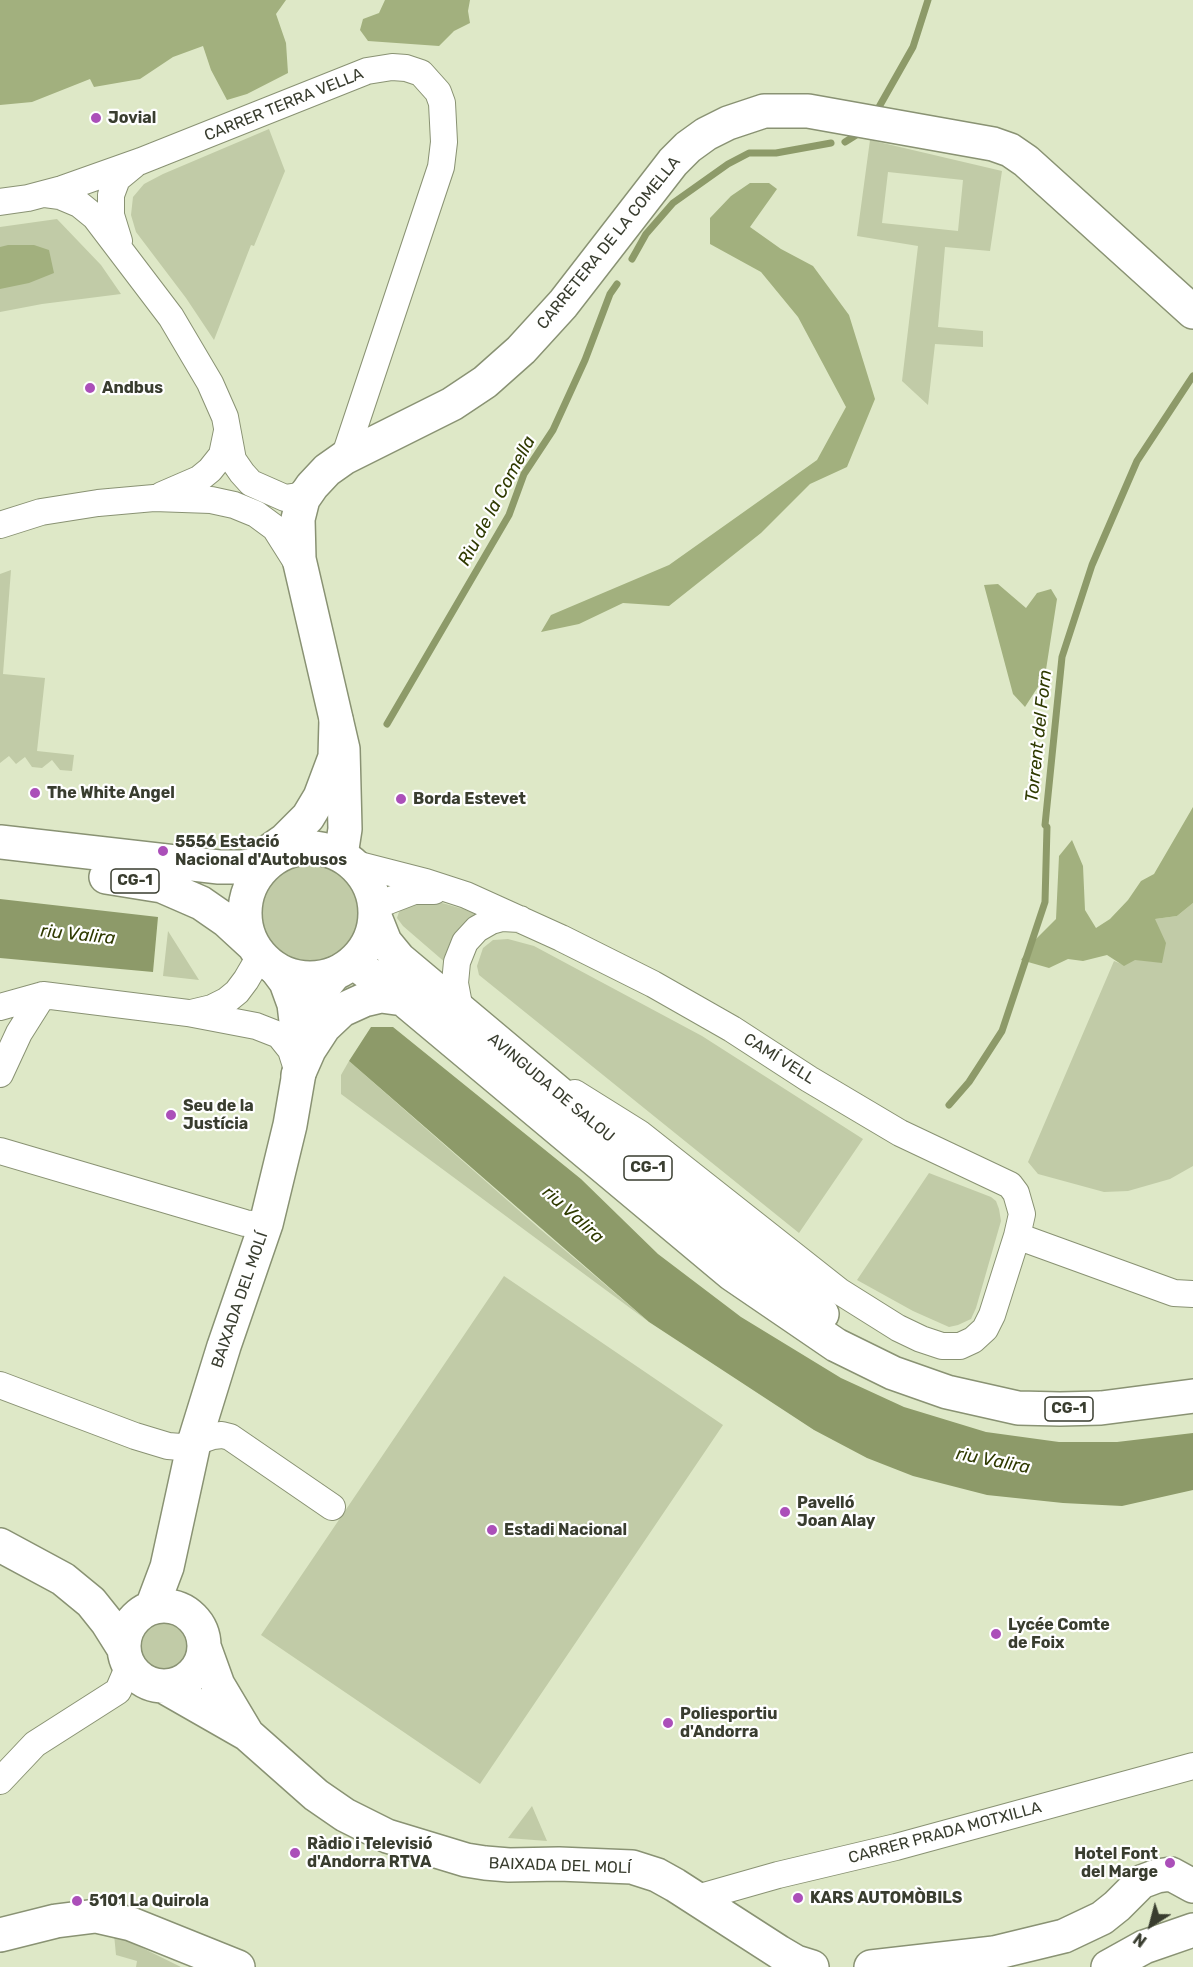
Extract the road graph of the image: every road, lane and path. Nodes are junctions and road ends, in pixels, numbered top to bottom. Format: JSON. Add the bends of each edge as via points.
{"nodes":[{"id":1,"x":141,"y":161,"type":"junction"},
{"id":2,"x":45,"y":194,"type":"junction"},
{"id":3,"x":0,"y":202,"type":"edge"},
{"id":4,"x":131,"y":262,"type":"junction"},
{"id":5,"x":1193,"y":312,"type":"edge"},
{"id":6,"x":227,"y":431,"type":"junction"},
{"id":7,"x":344,"y":458,"type":"junction"},
{"id":8,"x":312,"y":486,"type":"junction"},
{"id":9,"x":154,"y":498,"type":"junction"},
{"id":10,"x":256,"y":514,"type":"junction"},
{"id":11,"x":0,"y":525,"type":"edge"},
{"id":12,"x":302,"y":570,"type":"junction"},
{"id":13,"x":336,"y":720,"type":"junction"},
{"id":14,"x":344,"y":771,"type":"junction"},
{"id":15,"x":0,"y":842,"type":"edge"},
{"id":16,"x":282,"y":855,"type":"junction"},
{"id":17,"x":346,"y":859,"type":"junction"},
{"id":18,"x":0,"y":864,"type":"edge"},
{"id":19,"x":219,"y":867,"type":"junction"},
{"id":20,"x":466,"y":896,"type":"junction"},
{"id":21,"x":375,"y":912,"type":"junction"},
{"id":22,"x":520,"y":919,"type":"junction"},
{"id":23,"x":263,"y":956,"type":"junction"},
{"id":24,"x":338,"y":973,"type":"junction"},
{"id":25,"x":43,"y":995,"type":"junction"},
{"id":26,"x":404,"y":999,"type":"junction"},
{"id":27,"x":0,"y":1007,"type":"edge"},
{"id":28,"x":460,"y":1010,"type":"junction"},
{"id":29,"x":188,"y":1013,"type":"junction"},
{"id":30,"x":516,"y":1058,"type":"junction"},
{"id":31,"x":0,"y":1074,"type":"edge"},
{"id":32,"x":298,"y":1075,"type":"junction"},
{"id":33,"x":0,"y":1151,"type":"edge"},
{"id":34,"x":1020,"y":1225,"type":"junction"},
{"id":35,"x":266,"y":1226,"type":"junction"},
{"id":36,"x":1193,"y":1294,"type":"edge"},
{"id":37,"x":0,"y":1385,"type":"edge"},
{"id":38,"x":947,"y":1392,"type":"junction"},
{"id":39,"x":1193,"y":1396,"type":"edge"},
{"id":40,"x":194,"y":1443,"type":"junction"},
{"id":41,"x":332,"y":1507,"type":"dead end"},
{"id":42,"x":178,"y":1524,"type":"junction"},
{"id":43,"x":0,"y":1545,"type":"edge"},
{"id":44,"x":68,"y":1582,"type":"junction"},
{"id":45,"x":148,"y":1609,"type":"junction"},
{"id":46,"x":201,"y":1636,"type":"junction"},
{"id":47,"x":125,"y":1655,"type":"junction"},
{"id":48,"x":158,"y":1685,"type":"junction"},
{"id":49,"x":111,"y":1696,"type":"junction"},
{"id":50,"x":247,"y":1734,"type":"junction"},
{"id":51,"x":1193,"y":1766,"type":"edge"},
{"id":52,"x":0,"y":1781,"type":"edge"},
{"id":53,"x":1193,"y":1886,"type":"edge"},
{"id":54,"x":697,"y":1898,"type":"junction"},
{"id":55,"x":1193,"y":1929,"type":"edge"},
{"id":56,"x":0,"y":1935,"type":"edge"},
{"id":57,"x":238,"y":1967,"type":"edge"},
{"id":58,"x":812,"y":1967,"type":"edge"},
{"id":59,"x":871,"y":1967,"type":"edge"},
{"id":60,"x":1108,"y":1967,"type":"edge"}],
"edges":[{"from":1,"to":2,"type":"street","name":"CARRER TERRA VELLA"},
{"from":1,"to":4,"type":"street","via":[[117,179],[111,195],[111,215],[118,240]]},
{"from":1,"to":7,"type":"street","name":"CARRER TERRA VELLA","via":[[367,71],[406,68],[420,73],[438,92],[444,142],[441,167]]},
{"from":2,"to":3,"type":"street","name":"CARRER TERRA VELLA"},
{"from":2,"to":4,"type":"street","via":[[79,204],[95,216]]},
{"from":4,"to":6,"type":"street","via":[[198,361],[225,417]]},
{"from":5,"to":7,"type":"main road","name":"CARRETERA DE LA COMELLA","via":[[1010,150],[808,111],[764,111],[728,123],[688,147],[563,304],[485,382],[452,404]]},
{"from":6,"to":8,"type":"street","via":[[233,460],[252,483],[285,498],[298,496]]},
{"from":6,"to":9,"type":"street","via":[[222,455],[210,470],[199,479]]},
{"from":6,"to":10,"type":"street","via":[[224,468],[228,483],[233,494]]},
{"from":7,"to":8,"type":"main road","name":"CARRETERA DE LA COMELLA"},
{"from":8,"to":12,"type":"main road","name":"CARRETERA DE LA COMELLA","via":[[303,499],[298,519]]},
{"from":9,"to":10,"type":"street","via":[[211,501]]},
{"from":9,"to":11,"type":"street","via":[[41,512]]},
{"from":10,"to":12,"type":"street","via":[[275,528]]},
{"from":12,"to":13,"type":"main road","name":"CARRETERA DE LA COMELLA"},
{"from":13,"to":14,"type":"main road"},
{"from":13,"to":19,"type":"main road","via":[[336,757],[308,818],[270,851],[250,862]]},
{"from":14,"to":16,"type":"main road","via":[[337,796],[317,831]]},
{"from":14,"to":17,"type":"main road"},
{"from":15,"to":19,"type":"main road","number":"CG-1"},
{"from":16,"to":17,"type":"main road","number":"CG-1","via":[[317,848]]},
{"from":16,"to":19,"type":"main road","number":"CG-1","via":[[244,867]]},
{"from":16,"to":23,"type":"main road","via":[[255,878],[245,901],[244,920]]},
{"from":17,"to":20,"type":"street","name":"CAMÍ VELL"},
{"from":17,"to":21,"type":"main road","number":"CG-1","via":[[369,885]]},
{"from":18,"to":23,"type":"main road","number":"CG-1","via":[[162,886],[201,903],[227,921]]},
{"from":20,"to":21,"type":"street","name":"CAMÍ VELL","via":[[414,891]]},
{"from":20,"to":22,"type":"street","name":"CAMÍ VELL"},
{"from":21,"to":24,"type":"main road","via":[[367,946]]},
{"from":21,"to":28,"type":"main road","name":"AVINGUDA DE SALOU","number":"CG-1","via":[[385,942],[399,959]]},
{"from":22,"to":28,"type":"street","via":[[491,921],[465,942],[457,962],[455,983]]},
{"from":22,"to":34,"type":"street","name":"CAMÍ VELL","via":[[653,984],[900,1133],[1010,1185],[1016,1193]]},
{"from":23,"to":24,"type":"main road","number":"CG-1","via":[[288,975],[317,978]]},
{"from":23,"to":29,"type":"street","via":[[226,1001]]},
{"from":23,"to":32,"type":"main road","name":"BAIXADA DEL MOLÍ","via":[[286,982],[294,1004]]},
{"from":24,"to":26,"type":"main road","number":"CG-1"},
{"from":24,"to":32,"type":"main road","name":"BAIXADA DEL MOLÍ","via":[[310,1009]]},
{"from":25,"to":27,"type":"street"},
{"from":25,"to":29,"type":"street"},
{"from":25,"to":31,"type":"street"},
{"from":26,"to":32,"type":"main road","via":[[381,996],[342,1010],[324,1027]]},
{"from":26,"to":38,"type":"main road","name":"AVINGUDA DE SALOU","number":"CG-1","via":[[732,1274],[836,1345],[893,1373]]},
{"from":28,"to":30,"type":"main road","name":"AVINGUDA DE SALOU","number":"CG-1"},
{"from":29,"to":32,"type":"street","via":[[279,1035],[291,1050]]},
{"from":30,"to":34,"type":"street","via":[[639,1133],[864,1308],[942,1346],[960,1346],[985,1329]]},
{"from":30,"to":38,"type":"main road","name":"AVINGUDA DE SALOU","number":"CG-1","via":[[824,1315],[900,1369]]},
{"from":32,"to":35,"type":"main road","name":"BAIXADA DEL MOLÍ"},
{"from":33,"to":35,"type":"street"},
{"from":34,"to":36,"type":"street","via":[[1174,1293]]},
{"from":35,"to":40,"type":"main road","name":"BAIXADA DEL MOLÍ"},
{"from":37,"to":40,"type":"street","via":[[168,1446],[181,1448]]},
{"from":38,"to":39,"type":"main road","name":"AVINGUDA DE SALOU","number":"CG-1","via":[[1018,1408],[1060,1409],[1128,1406]]},
{"from":40,"to":41,"type":"street","via":[[213,1436],[230,1437]]},
{"from":40,"to":42,"type":"main road","name":"BAIXADA DEL MOLÍ"},
{"from":42,"to":45,"type":"main road","name":"BAIXADA DEL MOLÍ","via":[[164,1577]]},
{"from":42,"to":46,"type":"main road","name":"BAIXADA DEL MOLÍ","via":[[182,1568]]},
{"from":43,"to":44,"type":"main road"},
{"from":44,"to":45,"type":"main road","via":[[118,1604]]},
{"from":44,"to":47,"type":"main road","via":[[107,1622]]},
{"from":45,"to":46,"type":"main road","via":[[165,1605],[188,1613]]},
{"from":45,"to":47,"type":"main road","via":[[130,1625],[124,1639]]},
{"from":46,"to":48,"type":"main road","via":[[201,1663],[194,1674],[183,1682]]},
{"from":46,"to":50,"type":"main road","name":"BAIXADA DEL MOLÍ","via":[[218,1685]]},
{"from":47,"to":48,"type":"main road","via":[[137,1675]]},
{"from":47,"to":49,"type":"street","via":[[124,1680]]},
{"from":48,"to":49,"type":"street"},
{"from":48,"to":50,"type":"main road","name":"BAIXADA DEL MOLÍ"},
{"from":49,"to":52,"type":"street","via":[[35,1744]]},
{"from":50,"to":54,"type":"main road","name":"BAIXADA DEL MOLÍ","via":[[316,1795],[387,1836],[485,1863],[632,1867],[657,1875]]},
{"from":51,"to":54,"type":"street","name":"CARRER PRADA MOTXILLA"},
{"from":53,"to":59,"type":"main road","via":[[1171,1874],[1157,1876],[1141,1882],[1102,1918],[1064,1936],[994,1953]]},
{"from":54,"to":58,"type":"main road","name":"BAIXADA DEL MOLÍ","via":[[779,1952]]},
{"from":55,"to":60,"type":"main road","via":[[1144,1947]]},
{"from":56,"to":57,"type":"main road","via":[[96,1916],[131,1924]]}]}
